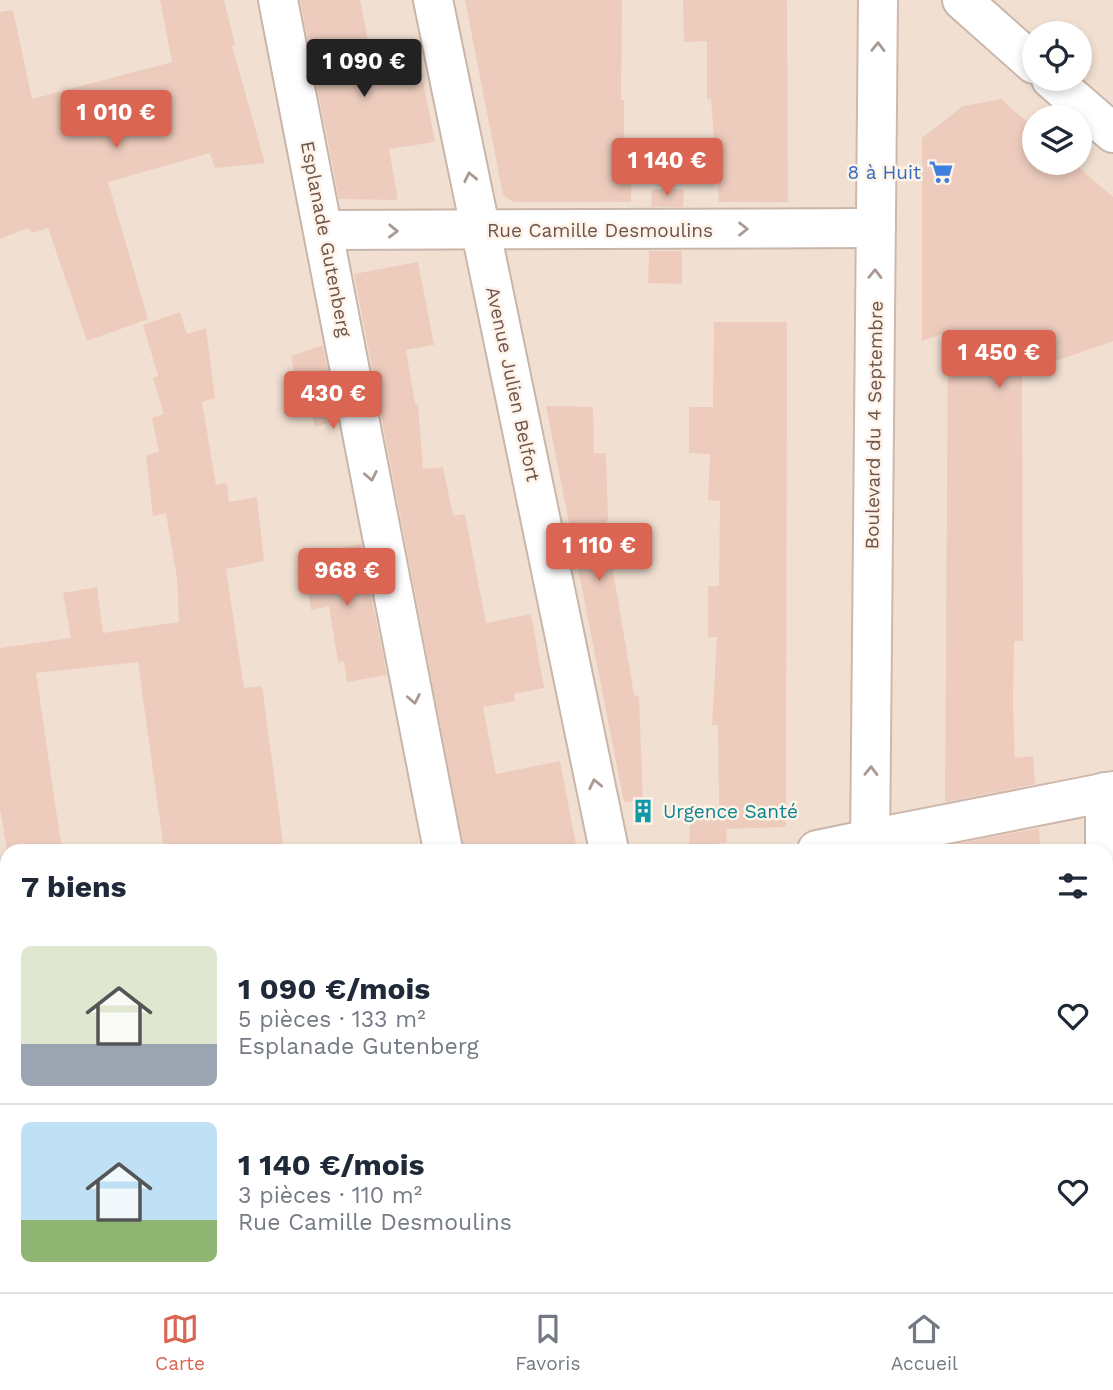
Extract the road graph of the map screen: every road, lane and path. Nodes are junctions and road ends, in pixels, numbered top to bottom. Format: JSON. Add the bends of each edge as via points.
{"nodes":[{"id":1,"x":278,"y":0,"type":"edge"},
{"id":2,"x":433,"y":0,"type":"edge"},
{"id":3,"x":878,"y":0,"type":"edge"},
{"id":4,"x":962,"y":0,"type":"edge"},
{"id":5,"x":1022,"y":53,"type":"edge"},
{"id":6,"x":1066,"y":91,"type":"edge"},
{"id":7,"x":1109,"y":124,"type":"edge"},
{"id":8,"x":876,"y":228,"type":"junction"},
{"id":9,"x":325,"y":230,"type":"junction"},
{"id":10,"x":482,"y":232,"type":"junction"},
{"id":11,"x":1109,"y":792,"type":"edge"},
{"id":12,"x":442,"y":844,"type":"edge"},
{"id":13,"x":608,"y":844,"type":"edge"},
{"id":14,"x":870,"y":844,"type":"edge"},
{"id":15,"x":875,"y":844,"type":"edge"},
{"id":16,"x":1105,"y":844,"type":"edge"}],
"edges":[{"from":1,"to":9,"type":"street","name":"Esplanade Gutenberg"},
{"from":10,"to":2,"type":"street","name":"Avenue Julien Belfort","one_way":true},
{"from":8,"to":3,"type":"street","name":"Boulevard du 4 Septembre","one_way":true},
{"from":4,"to":5,"type":"street"},
{"from":6,"to":7,"type":"street"},
{"from":10,"to":8,"type":"street","name":"Rue Camille Desmoulins","one_way":true},
{"from":14,"to":8,"type":"street","name":"Boulevard du 4 Septembre","one_way":true},
{"from":9,"to":10,"type":"street","name":"Rue Camille Desmoulins","one_way":true},
{"from":9,"to":12,"type":"street","name":"Esplanade Gutenberg","one_way":true},
{"from":13,"to":10,"type":"street","name":"Avenue Julien Belfort","one_way":true},
{"from":11,"to":15,"type":"street"},
{"from":11,"to":16,"type":"street"}]}
